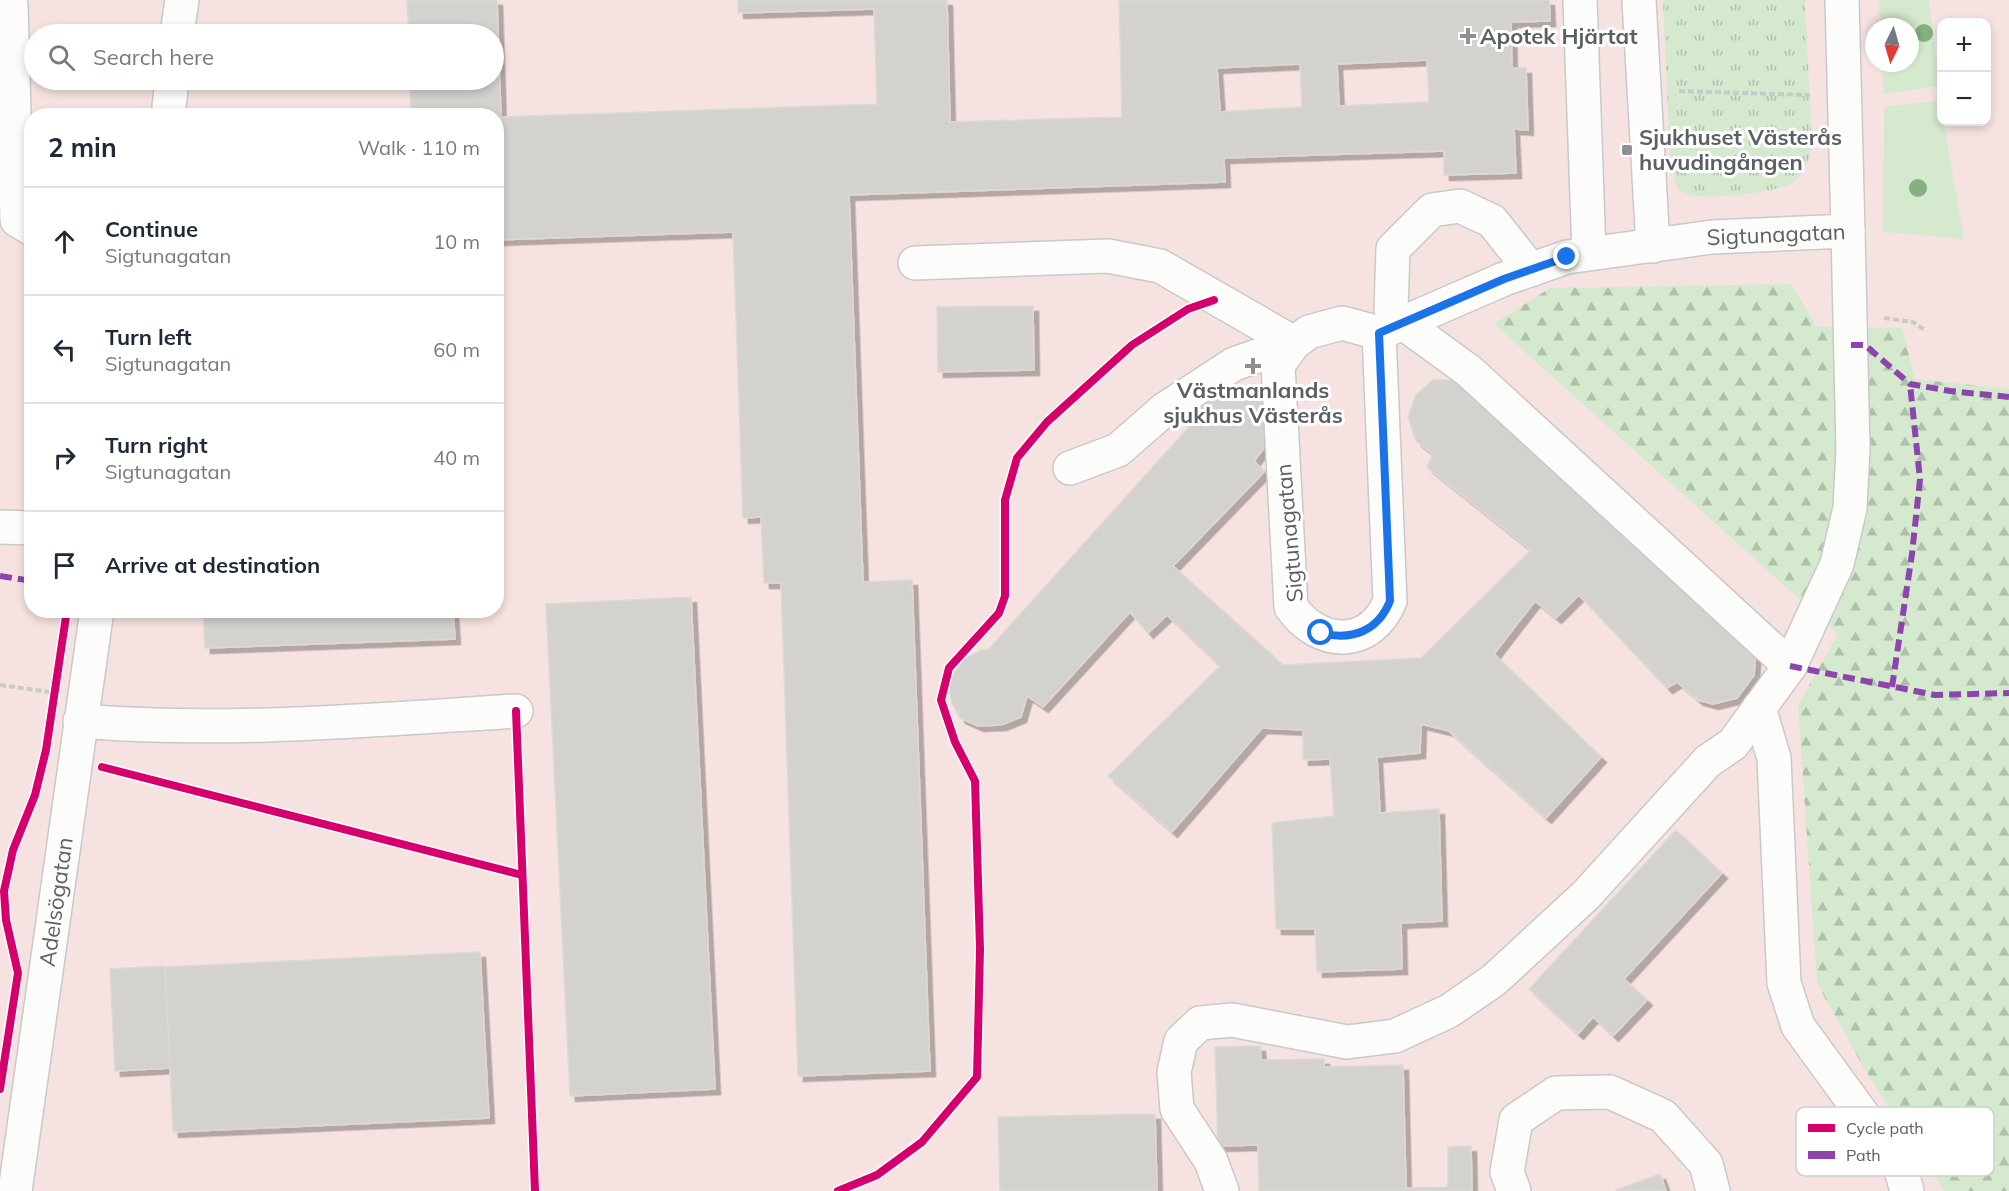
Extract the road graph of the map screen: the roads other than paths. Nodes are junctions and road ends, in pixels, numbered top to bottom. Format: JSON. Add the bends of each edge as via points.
{"nodes":[{"id":1,"x":182,"y":0,"type":"edge"},
{"id":2,"x":1580,"y":0,"type":"edge"},
{"id":3,"x":1639,"y":0,"type":"edge"},
{"id":4,"x":1842,"y":0,"type":"edge"},
{"id":5,"x":11,"y":2,"type":"edge"},
{"id":6,"x":178,"y":24,"type":"edge"},
{"id":7,"x":171,"y":90,"type":"edge"},
{"id":8,"x":169,"y":108,"type":"edge"},
{"id":9,"x":24,"y":224,"type":"edge"},
{"id":10,"x":1848,"y":231,"type":"junction"},
{"id":11,"x":1653,"y":246,"type":"junction"},
{"id":12,"x":1588,"y":253,"type":"junction"},
{"id":13,"x":915,"y":263,"type":"dead end"},
{"id":14,"x":1531,"y":270,"type":"junction"},
{"id":15,"x":1391,"y":328,"type":"junction"},
{"id":16,"x":1294,"y":344,"type":"junction"},
{"id":17,"x":1070,"y":468,"type":"dead end"},
{"id":18,"x":0,"y":527,"type":"edge"},
{"id":19,"x":24,"y":528,"type":"edge"},
{"id":20,"x":95,"y":618,"type":"edge"},
{"id":21,"x":1790,"y":666,"type":"junction"},
{"id":22,"x":1759,"y":708,"type":"junction"},
{"id":23,"x":516,"y":711,"type":"dead end"},
{"id":24,"x":67,"y":713,"type":"junction"},
{"id":25,"x":1857,"y":1107,"type":"edge"},
{"id":26,"x":1903,"y":1176,"type":"edge"},
{"id":27,"x":15,"y":1191,"type":"edge"},
{"id":28,"x":1222,"y":1191,"type":"edge"},
{"id":29,"x":1514,"y":1191,"type":"edge"},
{"id":30,"x":1713,"y":1191,"type":"edge"},
{"id":31,"x":1907,"y":1191,"type":"edge"}],
"edges":[{"from":1,"to":6,"type":"street"},
{"from":2,"to":12,"type":"street"},
{"from":3,"to":11,"type":"street"},
{"from":4,"to":10,"type":"street","name":"Sigtunagatan"},
{"from":5,"to":9,"type":"street","via":[[17,220]]},
{"from":7,"to":8,"type":"street"},
{"from":10,"to":11,"type":"street","name":"Sigtunagatan","via":[[1712,237]]},
{"from":10,"to":21,"type":"street","via":[[1853,449],[1850,508],[1837,564]]},
{"from":11,"to":12,"type":"street","name":"Sigtunagatan"},
{"from":12,"to":14,"type":"street","name":"Sigtunagatan"},
{"from":13,"to":16,"type":"street","via":[[1108,256],[1160,266]]},
{"from":14,"to":15,"type":"street","name":"Sigtunagatan"},
{"from":14,"to":15,"type":"street","via":[[1492,220],[1460,206],[1432,210],[1393,249]]},
{"from":15,"to":16,"type":"street","name":"Sigtunagatan","via":[[1342,324],[1310,332]]},
{"from":15,"to":16,"type":"street","name":"Sigtunagatan","via":[[1390,601],[1379,621],[1360,634],[1346,637],[1313,630],[1292,607],[1278,365]]},
{"from":15,"to":21,"type":"street","via":[[1469,371]]},
{"from":16,"to":17,"type":"street","via":[[1233,364],[1165,409],[1118,450]]},
{"from":18,"to":19,"type":"street"},
{"from":20,"to":24,"type":"street","name":"Adelsögatan"},
{"from":21,"to":22,"type":"street"},
{"from":22,"to":25,"type":"street","via":[[1774,758],[1784,983],[1798,1026]]},
{"from":22,"to":28,"type":"street","via":[[1733,744],[1708,761],[1586,895],[1494,980],[1449,1011],[1395,1036],[1347,1042],[1232,1020],[1200,1023],[1181,1041],[1174,1072],[1177,1108],[1211,1161]]},
{"from":23,"to":24,"type":"street","via":[[264,727],[165,727]]},
{"from":24,"to":27,"type":"street","name":"Adelsögatan"},
{"from":26,"to":31,"type":"street"},
{"from":29,"to":30,"type":"street","via":[[1507,1172],[1516,1120],[1556,1093],[1610,1092],[1663,1116],[1706,1164]]}]}
